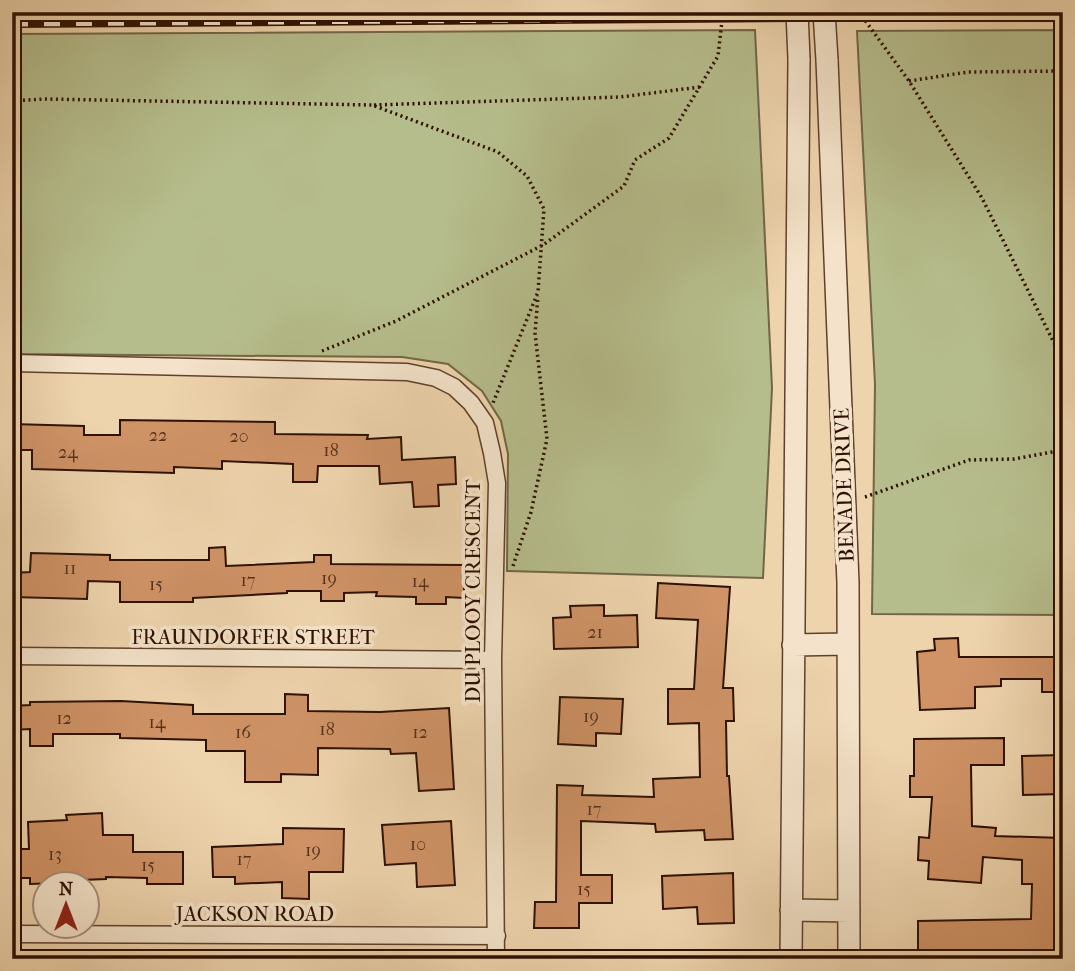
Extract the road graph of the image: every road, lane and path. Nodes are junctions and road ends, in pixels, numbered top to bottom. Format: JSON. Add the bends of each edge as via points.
{"nodes":[{"id":1,"x":723,"y":12,"type":"edge"},
{"id":2,"x":797,"y":12,"type":"edge"},
{"id":3,"x":824,"y":12,"type":"edge"},
{"id":4,"x":859,"y":12,"type":"edge"},
{"id":5,"x":1063,"y":71,"type":"edge"},
{"id":6,"x":909,"y":81,"type":"junction"},
{"id":7,"x":700,"y":87,"type":"junction"},
{"id":8,"x":12,"y":101,"type":"edge"},
{"id":9,"x":372,"y":105,"type":"junction"},
{"id":10,"x":543,"y":246,"type":"junction"},
{"id":11,"x":538,"y":292,"type":"junction"},
{"id":12,"x":311,"y":356,"type":"dead end"},
{"id":13,"x":1063,"y":361,"type":"edge"},
{"id":14,"x":12,"y":363,"type":"edge"},
{"id":15,"x":485,"y":424,"type":"junction"},
{"id":16,"x":1063,"y":450,"type":"edge"},
{"id":17,"x":845,"y":505,"type":"junction"},
{"id":18,"x":495,"y":574,"type":"junction"},
{"id":19,"x":847,"y":644,"type":"junction"},
{"id":20,"x":793,"y":645,"type":"junction"},
{"id":21,"x":12,"y":656,"type":"edge"},
{"id":22,"x":493,"y":660,"type":"junction"},
{"id":23,"x":791,"y":910,"type":"junction"},
{"id":24,"x":849,"y":911,"type":"junction"},
{"id":25,"x":12,"y":934,"type":"edge"},
{"id":26,"x":497,"y":936,"type":"junction"},
{"id":27,"x":496,"y":959,"type":"edge"},
{"id":28,"x":791,"y":959,"type":"edge"},
{"id":29,"x":849,"y":959,"type":"edge"}],
"edges":[{"from":1,"to":7,"type":"path","via":[[718,56]]},
{"from":2,"to":20,"type":"street","bridge":true},
{"from":3,"to":17,"type":"street","name":"BENADE DRIVE","bridge":true},
{"from":4,"to":6,"type":"path"},
{"from":5,"to":6,"type":"path","via":[[968,72]]},
{"from":6,"to":13,"type":"path","via":[[982,198]]},
{"from":7,"to":9,"type":"path","via":[[620,97]]},
{"from":7,"to":10,"type":"path","via":[[669,138],[635,160],[624,186]]},
{"from":8,"to":9,"type":"path"},
{"from":9,"to":10,"type":"path","via":[[498,152],[527,176],[544,209]]},
{"from":10,"to":11,"type":"path"},
{"from":10,"to":12,"type":"path","via":[[396,321]]},
{"from":11,"to":15,"type":"path"},
{"from":11,"to":18,"type":"path","via":[[535,333],[547,439],[515,565]]},
{"from":14,"to":15,"type":"street","name":"DU PLOOY CRESCENT","via":[[407,372],[454,387]]},
{"from":15,"to":18,"type":"street","name":"DU PLOOY CRESCENT","via":[[496,483]]},
{"from":16,"to":17,"type":"path","via":[[970,460]]},
{"from":17,"to":19,"type":"street","name":"BENADE DRIVE"},
{"from":18,"to":22,"type":"street","name":"DU PLOOY CRESCENT"},
{"from":19,"to":20,"type":"street"},
{"from":19,"to":24,"type":"street","name":"BENADE DRIVE"},
{"from":20,"to":23,"type":"street"},
{"from":21,"to":22,"type":"street","name":"FRAUNDORFER STREET"},
{"from":22,"to":26,"type":"street","name":"DU PLOOY CRESCENT"},
{"from":23,"to":24,"type":"street"},
{"from":23,"to":28,"type":"street"},
{"from":24,"to":29,"type":"street","name":"BENADE DRIVE"},
{"from":25,"to":26,"type":"street","name":"JACKSON ROAD"},
{"from":26,"to":27,"type":"street","name":"DU PLOOY CRESCENT"}]}
